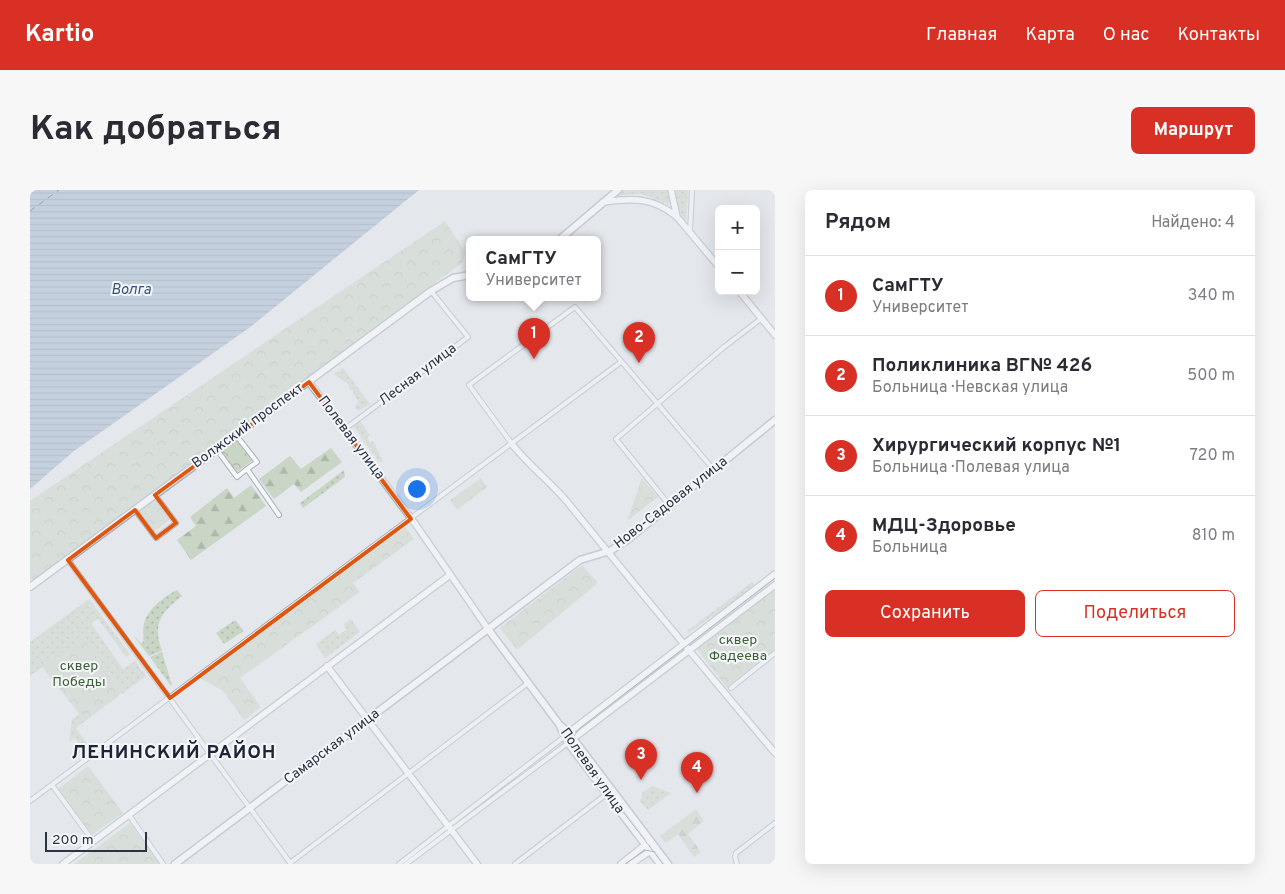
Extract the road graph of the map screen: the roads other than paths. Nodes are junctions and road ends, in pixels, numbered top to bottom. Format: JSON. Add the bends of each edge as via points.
{"nodes":[{"id":1,"x":618,"y":190,"type":"edge"},
{"id":2,"x":671,"y":190,"type":"edge"},
{"id":3,"x":692,"y":190,"type":"edge"},
{"id":4,"x":603,"y":202,"type":"junction"},
{"id":5,"x":677,"y":216,"type":"junction"},
{"id":6,"x":690,"y":232,"type":"junction"},
{"id":7,"x":564,"y":236,"type":"edge"},
{"id":8,"x":715,"y":262,"type":"edge"},
{"id":9,"x":466,"y":276,"type":"edge"},
{"id":10,"x":431,"y":291,"type":"junction"},
{"id":11,"x":742,"y":295,"type":"edge"},
{"id":12,"x":762,"y":318,"type":"junction"},
{"id":13,"x":775,"y":335,"type":"edge"},
{"id":14,"x":621,"y":362,"type":"junction"},
{"id":15,"x":309,"y":382,"type":"junction"},
{"id":16,"x":656,"y":403,"type":"junction"},
{"id":17,"x":775,"y":420,"type":"edge"},
{"id":18,"x":345,"y":429,"type":"junction"},
{"id":19,"x":236,"y":435,"type":"junction"},
{"id":20,"x":512,"y":444,"type":"junction"},
{"id":21,"x":217,"y":450,"type":"junction"},
{"id":22,"x":247,"y":470,"type":"junction"},
{"id":23,"x":714,"y":470,"type":"junction"},
{"id":24,"x":155,"y":495,"type":"junction"},
{"id":25,"x":670,"y":506,"type":"junction"},
{"id":26,"x":135,"y":510,"type":"junction"},
{"id":27,"x":279,"y":515,"type":"dead end"},
{"id":28,"x":411,"y":519,"type":"junction"},
{"id":29,"x":606,"y":552,"type":"junction"},
{"id":30,"x":68,"y":560,"type":"junction"},
{"id":31,"x":775,"y":574,"type":"edge"},
{"id":32,"x":450,"y":575,"type":"junction"},
{"id":33,"x":775,"y":585,"type":"edge"},
{"id":34,"x":30,"y":587,"type":"edge"},
{"id":35,"x":488,"y":629,"type":"junction"},
{"id":36,"x":684,"y":644,"type":"junction"},
{"id":37,"x":689,"y":651,"type":"junction"},
{"id":38,"x":775,"y":654,"type":"edge"},
{"id":39,"x":327,"y":666,"type":"junction"},
{"id":40,"x":528,"y":683,"type":"junction"},
{"id":41,"x":731,"y":688,"type":"dead end"},
{"id":42,"x":170,"y":698,"type":"junction"},
{"id":43,"x":369,"y":719,"type":"junction"},
{"id":44,"x":569,"y":738,"type":"junction"},
{"id":45,"x":775,"y":753,"type":"edge"},
{"id":46,"x":211,"y":754,"type":"junction"},
{"id":47,"x":410,"y":773,"type":"junction"},
{"id":48,"x":52,"y":785,"type":"junction"},
{"id":49,"x":610,"y":792,"type":"junction"},
{"id":50,"x":30,"y":801,"type":"edge"},
{"id":51,"x":251,"y":807,"type":"junction"},
{"id":52,"x":129,"y":815,"type":"junction"},
{"id":53,"x":775,"y":823,"type":"edge"},
{"id":54,"x":450,"y":828,"type":"junction"},
{"id":55,"x":93,"y":841,"type":"junction"},
{"id":56,"x":648,"y":843,"type":"junction"},
{"id":57,"x":653,"y":849,"type":"junction"},
{"id":58,"x":63,"y":864,"type":"edge"},
{"id":59,"x":163,"y":864,"type":"edge"},
{"id":60,"x":175,"y":864,"type":"edge"},
{"id":61,"x":290,"y":864,"type":"edge"},
{"id":62,"x":400,"y":864,"type":"edge"},
{"id":63,"x":406,"y":864,"type":"edge"},
{"id":64,"x":477,"y":864,"type":"edge"},
{"id":65,"x":515,"y":864,"type":"edge"},
{"id":66,"x":621,"y":864,"type":"edge"},
{"id":67,"x":631,"y":864,"type":"edge"},
{"id":68,"x":660,"y":864,"type":"edge"},
{"id":69,"x":668,"y":864,"type":"edge"},
{"id":70,"x":737,"y":864,"type":"edge"}],
"edges":[{"from":1,"to":4,"type":"main road"},
{"from":2,"to":5,"type":"street"},
{"from":3,"to":6,"type":"street"},
{"from":4,"to":5,"type":"street","via":[[644,199]]},
{"from":4,"to":7,"type":"main road"},
{"from":5,"to":6,"type":"street"},
{"from":6,"to":8,"type":"street"},
{"from":9,"to":10,"type":"main road","name":"Волжский проспект","via":[[453,278]]},
{"from":10,"to":15,"type":"main road","name":"Волжский проспект"},
{"from":10,"to":18,"type":"street","name":"Лесная улица","via":[[468,337]]},
{"from":11,"to":12,"type":"street"},
{"from":12,"to":13,"type":"street"},
{"from":12,"to":16,"type":"street"},
{"from":14,"to":16,"type":"street"},
{"from":14,"to":20,"type":"street"},
{"from":14,"to":20,"type":"street","via":[[575,307],[469,385]]},
{"from":15,"to":18,"type":"street","name":"Полевая улица"},
{"from":15,"to":19,"type":"main road","name":"Волжский проспект"},
{"from":16,"to":23,"type":"street"},
{"from":16,"to":25,"type":"street","via":[[616,439]]},
{"from":17,"to":23,"type":"main road","name":"Ново-Садовая улица"},
{"from":18,"to":28,"type":"street","name":"Полевая улица"},
{"from":19,"to":21,"type":"main road","name":"Волжский проспект"},
{"from":19,"to":22,"type":"street","via":[[257,462]]},
{"from":20,"to":28,"type":"street"},
{"from":20,"to":29,"type":"street","via":[[563,497]]},
{"from":21,"to":22,"type":"street","via":[[237,477]]},
{"from":21,"to":24,"type":"main road","name":"Волжский проспект"},
{"from":22,"to":27,"type":"street"},
{"from":23,"to":25,"type":"main road","name":"Ново-Садовая улица"},
{"from":24,"to":26,"type":"main road","name":"Волжский проспект"},
{"from":24,"to":26,"type":"street","via":[[176,523],[156,538]]},
{"from":25,"to":29,"type":"main road","name":"Ново-Садовая улица","via":[[626,541]]},
{"from":26,"to":30,"type":"main road","name":"Волжский проспект"},
{"from":28,"to":32,"type":"street","name":"Полевая улица"},
{"from":28,"to":42,"type":"street"},
{"from":29,"to":35,"type":"main road","name":"Ново-Садовая улица","via":[[580,560]]},
{"from":29,"to":36,"type":"street"},
{"from":30,"to":34,"type":"main road","name":"Волжский проспект"},
{"from":30,"to":42,"type":"street"},
{"from":31,"to":36,"type":"street"},
{"from":32,"to":35,"type":"street","name":"Полевая улица"},
{"from":32,"to":39,"type":"street"},
{"from":33,"to":37,"type":"street"},
{"from":35,"to":40,"type":"main road","name":"Полевая улица"},
{"from":35,"to":43,"type":"main road","name":"Самарская улица"},
{"from":36,"to":37,"type":"street"},
{"from":36,"to":44,"type":"street"},
{"from":37,"to":44,"type":"street"},
{"from":37,"to":45,"type":"street"},
{"from":38,"to":41,"type":"street"},
{"from":39,"to":43,"type":"street"},
{"from":39,"to":46,"type":"street"},
{"from":40,"to":44,"type":"main road","name":"Полевая улица"},
{"from":40,"to":47,"type":"street"},
{"from":42,"to":46,"type":"street"},
{"from":42,"to":48,"type":"street"},
{"from":43,"to":47,"type":"street"},
{"from":43,"to":51,"type":"main road","name":"Самарская улица"},
{"from":44,"to":49,"type":"main road","name":"Полевая улица"},
{"from":44,"to":54,"type":"street"},
{"from":44,"to":54,"type":"street"},
{"from":46,"to":51,"type":"street"},
{"from":46,"to":52,"type":"street"},
{"from":47,"to":54,"type":"street"},
{"from":47,"to":61,"type":"street"},
{"from":48,"to":50,"type":"street"},
{"from":48,"to":55,"type":"street"},
{"from":49,"to":56,"type":"main road","name":"Полевая улица"},
{"from":49,"to":65,"type":"street"},
{"from":51,"to":60,"type":"main road","name":"Самарская улица"},
{"from":51,"to":61,"type":"street"},
{"from":52,"to":55,"type":"street"},
{"from":52,"to":59,"type":"street"},
{"from":53,"to":70,"type":"street","via":[[736,853]]},
{"from":54,"to":62,"type":"street"},
{"from":54,"to":63,"type":"street"},
{"from":54,"to":64,"type":"street"},
{"from":55,"to":58,"type":"street"},
{"from":56,"to":57,"type":"main road","name":"Полевая улица"},
{"from":56,"to":66,"type":"street"},
{"from":57,"to":67,"type":"street"},
{"from":57,"to":68,"type":"main road","name":"Полевая улица"},
{"from":57,"to":69,"type":"main road","name":"Полевая улица"}]}
